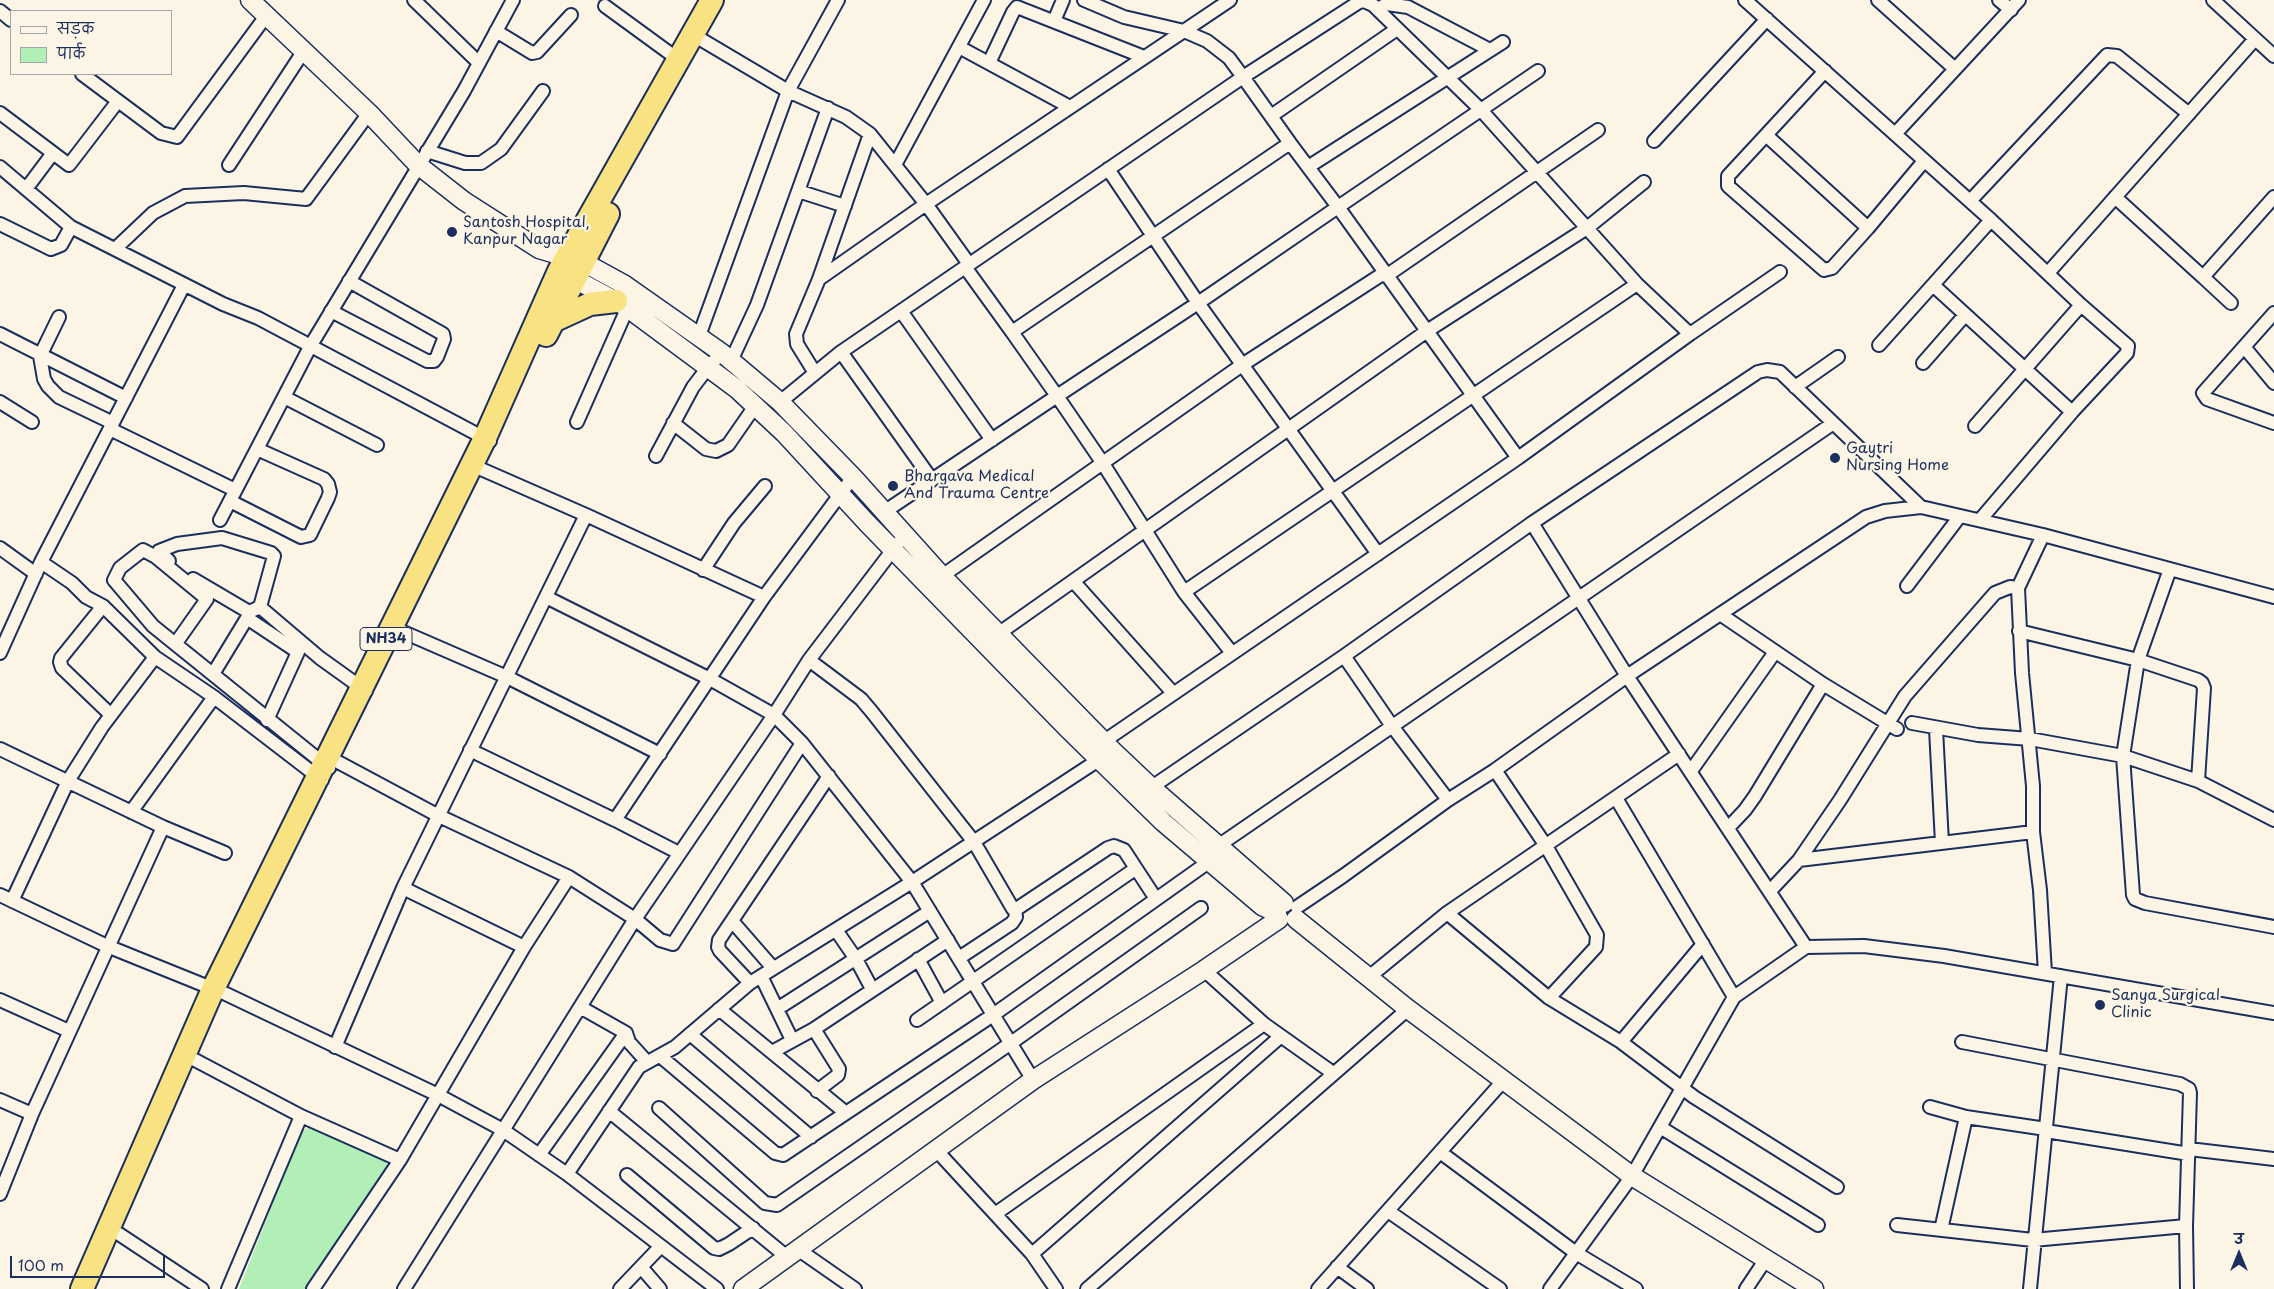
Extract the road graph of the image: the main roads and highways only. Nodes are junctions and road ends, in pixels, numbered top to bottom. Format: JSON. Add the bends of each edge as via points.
{"nodes":[{"id":1,"x":712,"y":0,"type":"edge"},
{"id":2,"x":724,"y":0,"type":"edge"},
{"id":3,"x":571,"y":266,"type":"junction"},
{"id":4,"x":622,"y":305,"type":"road end"},
{"id":5,"x":553,"y":321,"type":"junction"},
{"id":6,"x":490,"y":441,"type":"junction"},
{"id":7,"x":366,"y":691,"type":"junction"},
{"id":8,"x":219,"y":991,"type":"junction"},
{"id":9,"x":82,"y":1289,"type":"edge"},
{"id":10,"x":96,"y":1289,"type":"edge"}],
"edges":[{"from":1,"to":3,"type":"highway","number":"NH34"},
{"from":2,"to":3,"type":"highway","number":"NH34"},
{"from":3,"to":5,"type":"highway","number":"NH34"},
{"from":3,"to":6,"type":"highway","number":"NH34"},
{"from":4,"to":5,"type":"highway","via":[[590,304]]},
{"from":5,"to":6,"type":"highway","number":"NH34"},
{"from":6,"to":7,"type":"highway","number":"NH34"},
{"from":6,"to":7,"type":"highway","number":"NH34","via":[[481,469],[401,630]]},
{"from":7,"to":8,"type":"highway","number":"NH34"},
{"from":8,"to":9,"type":"highway","number":"NH34"},
{"from":8,"to":10,"type":"highway","number":"NH34","via":[[195,1060]]}]}
